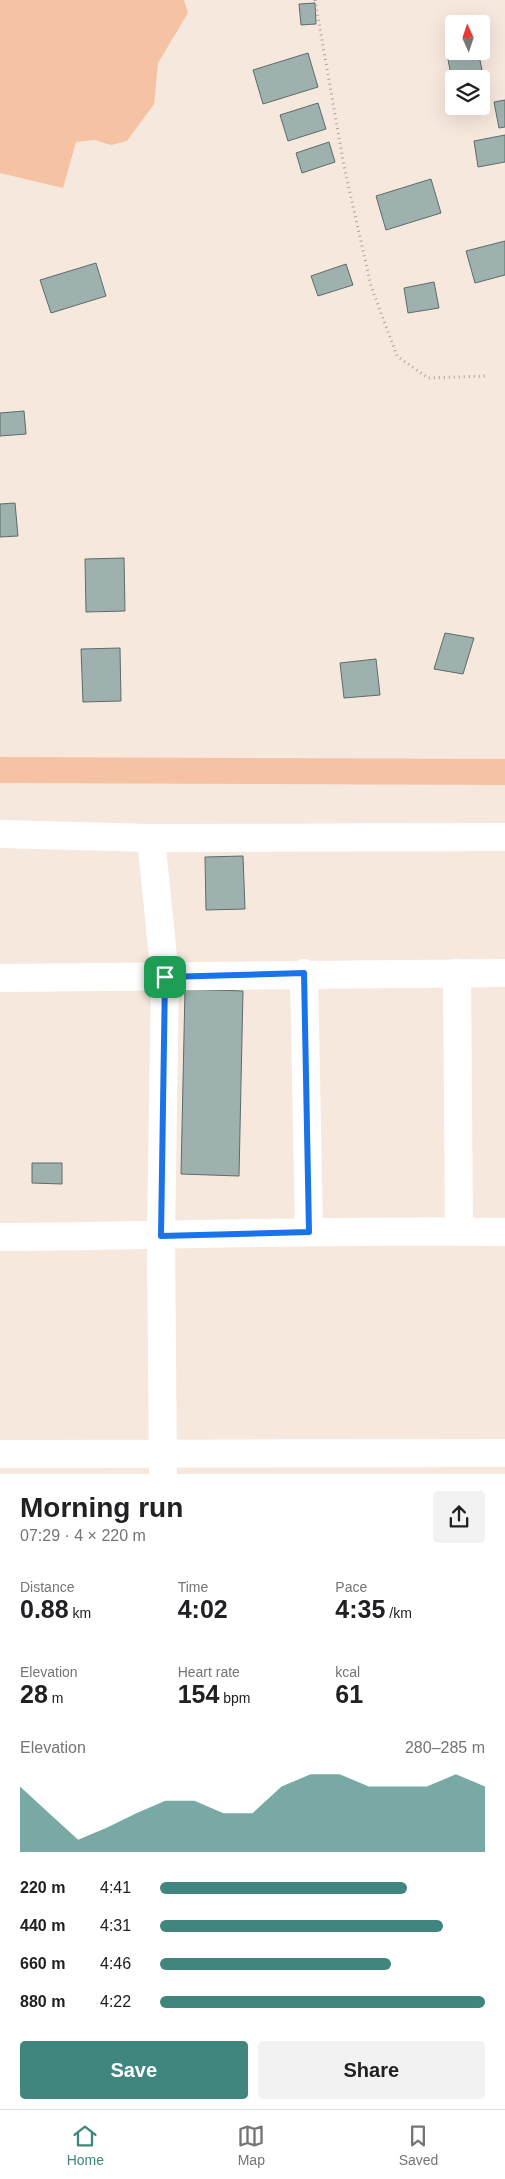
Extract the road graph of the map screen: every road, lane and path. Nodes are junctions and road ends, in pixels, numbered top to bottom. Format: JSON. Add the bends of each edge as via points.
{"nodes":[{"id":1,"x":315,"y":0,"type":"edge"},
{"id":2,"x":486,"y":376,"type":"dead end"},
{"id":3,"x":0,"y":834,"type":"edge"},
{"id":4,"x":505,"y":837,"type":"edge"},
{"id":5,"x":151,"y":838,"type":"junction"},
{"id":6,"x":304,"y":973,"type":"junction"},
{"id":7,"x":457,"y":973,"type":"junction"},
{"id":8,"x":505,"y":973,"type":"edge"},
{"id":9,"x":165,"y":977,"type":"junction"},
{"id":10,"x":0,"y":978,"type":"edge"},
{"id":11,"x":459,"y":1231,"type":"junction"},
{"id":12,"x":309,"y":1232,"type":"junction"},
{"id":13,"x":505,"y":1232,"type":"edge"},
{"id":14,"x":161,"y":1236,"type":"junction"},
{"id":15,"x":0,"y":1237,"type":"edge"},
{"id":16,"x":0,"y":1454,"type":"edge"},
{"id":17,"x":505,"y":1454,"type":"edge"},
{"id":18,"x":163,"y":1464,"type":"edge"}],
"edges":[{"from":1,"to":2,"type":"path","via":[[344,166],[371,286],[397,356],[428,378]]},
{"from":3,"to":5,"type":"street"},
{"from":4,"to":5,"type":"street"},
{"from":5,"to":9,"type":"street"},
{"from":6,"to":7,"type":"street"},
{"from":6,"to":9,"type":"street"},
{"from":6,"to":12,"type":"street"},
{"from":7,"to":8,"type":"street"},
{"from":7,"to":11,"type":"street"},
{"from":9,"to":10,"type":"street"},
{"from":9,"to":14,"type":"street"},
{"from":11,"to":12,"type":"street"},
{"from":11,"to":13,"type":"street"},
{"from":12,"to":14,"type":"street"},
{"from":14,"to":15,"type":"street"},
{"from":14,"to":18,"type":"street"},
{"from":16,"to":18,"type":"street"},
{"from":17,"to":18,"type":"street"}]}
